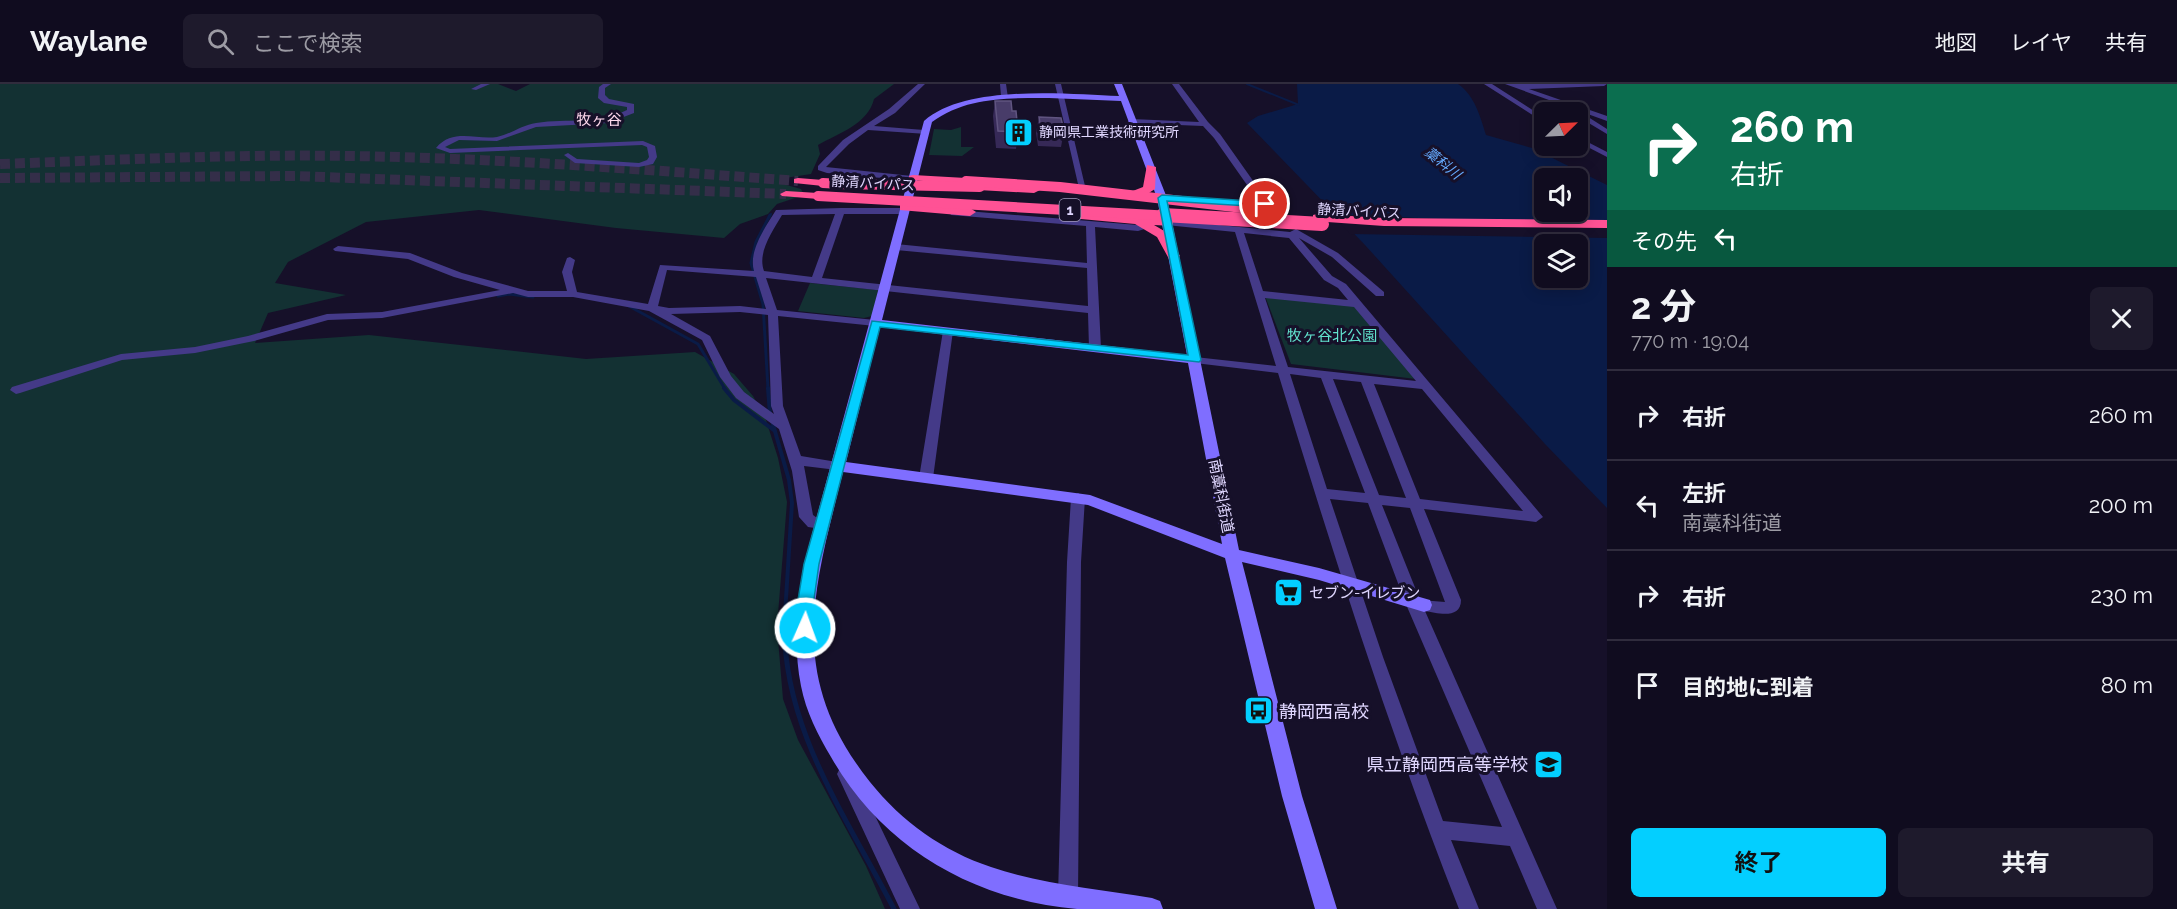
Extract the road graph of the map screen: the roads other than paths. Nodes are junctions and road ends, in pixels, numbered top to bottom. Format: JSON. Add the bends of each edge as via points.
{"nodes":[{"id":1,"x":487,"y":84,"type":"edge"},
{"id":2,"x":608,"y":84,"type":"edge"},
{"id":3,"x":922,"y":84,"type":"edge"},
{"id":4,"x":1003,"y":84,"type":"edge"},
{"id":5,"x":1058,"y":84,"type":"edge"},
{"id":6,"x":1118,"y":84,"type":"edge"},
{"id":7,"x":1175,"y":84,"type":"edge"},
{"id":8,"x":1487,"y":84,"type":"edge"},
{"id":9,"x":1508,"y":84,"type":"edge"},
{"id":10,"x":1604,"y":84,"type":"edge"},
{"id":11,"x":1518,"y":87,"type":"junction"},
{"id":12,"x":474,"y":89,"type":"dead end"},
{"id":13,"x":1005,"y":96,"type":"junction"},
{"id":14,"x":1062,"y":98,"type":"junction"},
{"id":15,"x":1124,"y":99,"type":"junction"},
{"id":16,"x":1557,"y":102,"type":"edge"},
{"id":17,"x":1588,"y":113,"type":"edge"},
{"id":18,"x":1534,"y":114,"type":"edge"},
{"id":19,"x":1588,"y":119,"type":"edge"},
{"id":20,"x":1607,"y":119,"type":"edge"},
{"id":21,"x":1132,"y":121,"type":"junction"},
{"id":22,"x":1205,"y":124,"type":"junction"},
{"id":23,"x":865,"y":128,"type":"junction"},
{"id":24,"x":924,"y":132,"type":"junction"},
{"id":25,"x":1607,"y":132,"type":"edge"},
{"id":26,"x":1588,"y":145,"type":"edge"},
{"id":27,"x":568,"y":155,"type":"dead end"},
{"id":28,"x":1607,"y":155,"type":"edge"},
{"id":29,"x":1151,"y":167,"type":"junction"},
{"id":30,"x":913,"y":178,"type":"junction"},
{"id":31,"x":798,"y":182,"type":"tunnel mouth"},
{"id":32,"x":823,"y":183,"type":"junction"},
{"id":33,"x":1082,"y":184,"type":"dead end"},
{"id":34,"x":786,"y":194,"type":"tunnel mouth"},
{"id":35,"x":818,"y":196,"type":"junction"},
{"id":36,"x":1129,"y":196,"type":"junction"},
{"id":37,"x":1162,"y":198,"type":"junction"},
{"id":38,"x":1265,"y":204,"type":"junction"},
{"id":39,"x":904,"y":209,"type":"junction"},
{"id":40,"x":946,"y":210,"type":"junction"},
{"id":41,"x":975,"y":210,"type":"junction"},
{"id":42,"x":1279,"y":210,"type":"dead end"},
{"id":43,"x":841,"y":211,"type":"junction"},
{"id":44,"x":1130,"y":220,"type":"junction"},
{"id":45,"x":1168,"y":223,"type":"junction"},
{"id":46,"x":1090,"y":224,"type":"junction"},
{"id":47,"x":1412,"y":225,"type":"junction"},
{"id":48,"x":1149,"y":226,"type":"junction"},
{"id":49,"x":1604,"y":228,"type":"edge"},
{"id":50,"x":1239,"y":231,"type":"junction"},
{"id":51,"x":1292,"y":235,"type":"junction"},
{"id":52,"x":896,"y":247,"type":"junction"},
{"id":53,"x":338,"y":249,"type":"dead end"},
{"id":54,"x":1174,"y":256,"type":"junction"},
{"id":55,"x":570,"y":260,"type":"dead end"},
{"id":56,"x":1092,"y":266,"type":"junction"},
{"id":57,"x":760,"y":274,"type":"junction"},
{"id":58,"x":816,"y":280,"type":"junction"},
{"id":59,"x":886,"y":288,"type":"junction"},
{"id":60,"x":511,"y":290,"type":"junction"},
{"id":61,"x":573,"y":294,"type":"junction"},
{"id":62,"x":1259,"y":294,"type":"junction"},
{"id":63,"x":1380,"y":294,"type":"dead end"},
{"id":64,"x":1356,"y":303,"type":"junction"},
{"id":65,"x":652,"y":308,"type":"junction"},
{"id":66,"x":1092,"y":310,"type":"junction"},
{"id":67,"x":773,"y":313,"type":"junction"},
{"id":68,"x":875,"y":323,"type":"junction"},
{"id":69,"x":948,"y":331,"type":"junction"},
{"id":70,"x":1095,"y":348,"type":"junction"},
{"id":71,"x":1195,"y":360,"type":"junction"},
{"id":72,"x":1283,"y":370,"type":"junction"},
{"id":73,"x":1326,"y":375,"type":"junction"},
{"id":74,"x":1366,"y":380,"type":"junction"},
{"id":75,"x":1426,"y":386,"type":"junction"},
{"id":76,"x":16,"y":390,"type":"dead end"},
{"id":77,"x":782,"y":426,"type":"junction"},
{"id":78,"x":795,"y":460,"type":"junction"},
{"id":79,"x":837,"y":466,"type":"junction"},
{"id":80,"x":926,"y":478,"type":"junction"},
{"id":81,"x":1322,"y":493,"type":"junction"},
{"id":82,"x":1078,"y":498,"type":"junction"},
{"id":83,"x":1373,"y":499,"type":"junction"},
{"id":84,"x":1416,"y":503,"type":"junction"},
{"id":85,"x":822,"y":524,"type":"junction"},
{"id":86,"x":1232,"y":554,"type":"junction"},
{"id":87,"x":1349,"y":583,"type":"junction"},
{"id":88,"x":1419,"y":604,"type":"junction"},
{"id":89,"x":823,"y":726,"type":"junction"},
{"id":90,"x":1436,"y":830,"type":"junction"},
{"id":91,"x":1517,"y":838,"type":"junction"},
{"id":92,"x":1068,"y":896,"type":"junction"},
{"id":93,"x":910,"y":909,"type":"edge"},
{"id":94,"x":1152,"y":909,"type":"edge"},
{"id":95,"x":1326,"y":909,"type":"edge"},
{"id":96,"x":1469,"y":909,"type":"edge"},
{"id":97,"x":1547,"y":909,"type":"edge"}],
"edges":[{"from":1,"to":12,"type":"street"},
{"from":2,"to":27,"type":"street","via":[[602,87],[601,96],[631,106],[631,111],[596,123],[526,127],[499,139],[458,138],[440,148],[638,143],[651,146],[653,157],[639,165],[574,161]]},
{"from":3,"to":23,"type":"street","via":[[892,111]]},
{"from":4,"to":13,"type":"street"},
{"from":5,"to":14,"type":"street"},
{"from":6,"to":15,"type":"street","name":"南藁科街道"},
{"from":7,"to":22,"type":"street"},
{"from":8,"to":18,"type":"street"},
{"from":9,"to":11,"type":"street"},
{"from":10,"to":11,"type":"street"},
{"from":11,"to":16,"type":"street"},
{"from":13,"to":14,"type":"street"},
{"from":13,"to":24,"type":"street","via":[[950,105],[932,117]]},
{"from":14,"to":15,"type":"street"},
{"from":14,"to":33,"type":"street"},
{"from":15,"to":21,"type":"street","name":"南藁科街道"},
{"from":17,"to":20,"type":"street"},
{"from":19,"to":25,"type":"street"},
{"from":21,"to":22,"type":"street"},
{"from":21,"to":29,"type":"street","name":"南藁科街道"},
{"from":22,"to":38,"type":"street"},
{"from":23,"to":24,"type":"street"},
{"from":23,"to":30,"type":"street","via":[[822,169]]},
{"from":24,"to":30,"type":"street"},
{"from":26,"to":28,"type":"street"},
{"from":29,"to":36,"type":"highway","via":[[1149,189]]},
{"from":29,"to":37,"type":"street","name":"南藁科街道"},
{"from":30,"to":39,"type":"street"},
{"from":30,"to":47,"type":"highway","number":"1","bridge":true,"via":[[1060,187]]},
{"from":31,"to":32,"type":"highway","name":"静清バイパス","number":"1"},
{"from":32,"to":36,"type":"highway","number":"1","bridge":true},
{"from":32,"to":47,"type":"highway","name":"静清バイパス","number":"1","bridge":true},
{"from":34,"to":35,"type":"highway","name":"静清バイパス","number":"1"},
{"from":35,"to":41,"type":"highway","number":"1","bridge":true},
{"from":35,"to":47,"type":"highway","name":"静清バイパス","number":"1","bridge":true},
{"from":36,"to":37,"type":"highway","number":"1"},
{"from":37,"to":38,"type":"street"},
{"from":37,"to":45,"type":"street","name":"南藁科街道"},
{"from":38,"to":42,"type":"street","via":[[1276,205]]},
{"from":39,"to":40,"type":"highway","number":"1"},
{"from":39,"to":43,"type":"street"},
{"from":39,"to":52,"type":"street"},
{"from":40,"to":41,"type":"highway","number":"1"},
{"from":40,"to":46,"type":"street"},
{"from":41,"to":44,"type":"highway","number":"1"},
{"from":41,"to":47,"type":"highway","number":"1","bridge":true,"via":[[1155,224]]},
{"from":43,"to":57,"type":"street","via":[[777,214],[761,244],[757,266]]},
{"from":43,"to":58,"type":"street"},
{"from":44,"to":45,"type":"highway","number":"1"},
{"from":44,"to":48,"type":"highway","number":"1"},
{"from":45,"to":50,"type":"street"},
{"from":45,"to":54,"type":"street","name":"南藁科街道"},
{"from":46,"to":48,"type":"street"},
{"from":46,"to":56,"type":"street"},
{"from":47,"to":49,"type":"highway","name":"静清バイパス","number":"1"},
{"from":48,"to":54,"type":"highway","number":"1","via":[[1162,235]]},
{"from":50,"to":51,"type":"street"},
{"from":50,"to":62,"type":"street"},
{"from":51,"to":63,"type":"street","via":[[1296,232],[1325,248]]},
{"from":51,"to":64,"type":"street","via":[[1328,278],[1342,286]]},
{"from":52,"to":56,"type":"street"},
{"from":52,"to":59,"type":"street"},
{"from":53,"to":60,"type":"street","via":[[410,256]]},
{"from":54,"to":71,"type":"street","name":"南藁科街道"},
{"from":55,"to":61,"type":"street","via":[[568,277]]},
{"from":56,"to":66,"type":"street"},
{"from":57,"to":58,"type":"street"},
{"from":57,"to":65,"type":"street","via":[[663,267]]},
{"from":57,"to":67,"type":"street"},
{"from":58,"to":59,"type":"street"},
{"from":59,"to":66,"type":"street"},
{"from":59,"to":68,"type":"street"},
{"from":60,"to":61,"type":"street"},
{"from":60,"to":76,"type":"street","via":[[382,315],[327,317],[195,350],[121,357]]},
{"from":61,"to":65,"type":"street"},
{"from":62,"to":64,"type":"street"},
{"from":62,"to":72,"type":"street"},
{"from":64,"to":75,"type":"street"},
{"from":65,"to":67,"type":"street"},
{"from":65,"to":77,"type":"street","via":[[706,338],[740,395]]},
{"from":66,"to":70,"type":"street"},
{"from":67,"to":68,"type":"street"},
{"from":67,"to":77,"type":"street","via":[[777,406]]},
{"from":68,"to":69,"type":"street"},
{"from":68,"to":79,"type":"street"},
{"from":69,"to":70,"type":"street"},
{"from":69,"to":80,"type":"street"},
{"from":70,"to":71,"type":"street"},
{"from":71,"to":72,"type":"street"},
{"from":71,"to":86,"type":"street","name":"南藁科街道"},
{"from":72,"to":73,"type":"street"},
{"from":72,"to":81,"type":"street"},
{"from":73,"to":74,"type":"street"},
{"from":73,"to":83,"type":"street"},
{"from":74,"to":75,"type":"street"},
{"from":74,"to":84,"type":"street"},
{"from":75,"to":84,"type":"street","via":[[1536,517]]},
{"from":77,"to":78,"type":"street"},
{"from":78,"to":79,"type":"street"},
{"from":78,"to":85,"type":"street","via":[[806,517]]},
{"from":79,"to":80,"type":"street"},
{"from":79,"to":85,"type":"street"},
{"from":80,"to":82,"type":"street"},
{"from":81,"to":83,"type":"street"},
{"from":81,"to":87,"type":"street"},
{"from":82,"to":86,"type":"street","via":[[1123,511]]},
{"from":82,"to":92,"type":"street"},
{"from":83,"to":84,"type":"street"},
{"from":83,"to":88,"type":"street"},
{"from":84,"to":88,"type":"street","via":[[1453,600],[1453,605],[1446,609]]},
{"from":85,"to":89,"type":"street","via":[[805,606],[805,628],[809,676]]},
{"from":86,"to":87,"type":"street"},
{"from":86,"to":95,"type":"street","name":"南藁科街道","via":[[1292,796]]},
{"from":87,"to":88,"type":"street"},
{"from":87,"to":90,"type":"street"},
{"from":88,"to":91,"type":"street"},
{"from":89,"to":92,"type":"street","via":[[861,791],[910,836],[956,864],[990,878]]},
{"from":89,"to":93,"type":"street"},
{"from":90,"to":91,"type":"street"},
{"from":90,"to":96,"type":"street"},
{"from":91,"to":97,"type":"street"},
{"from":92,"to":94,"type":"street"}]}
